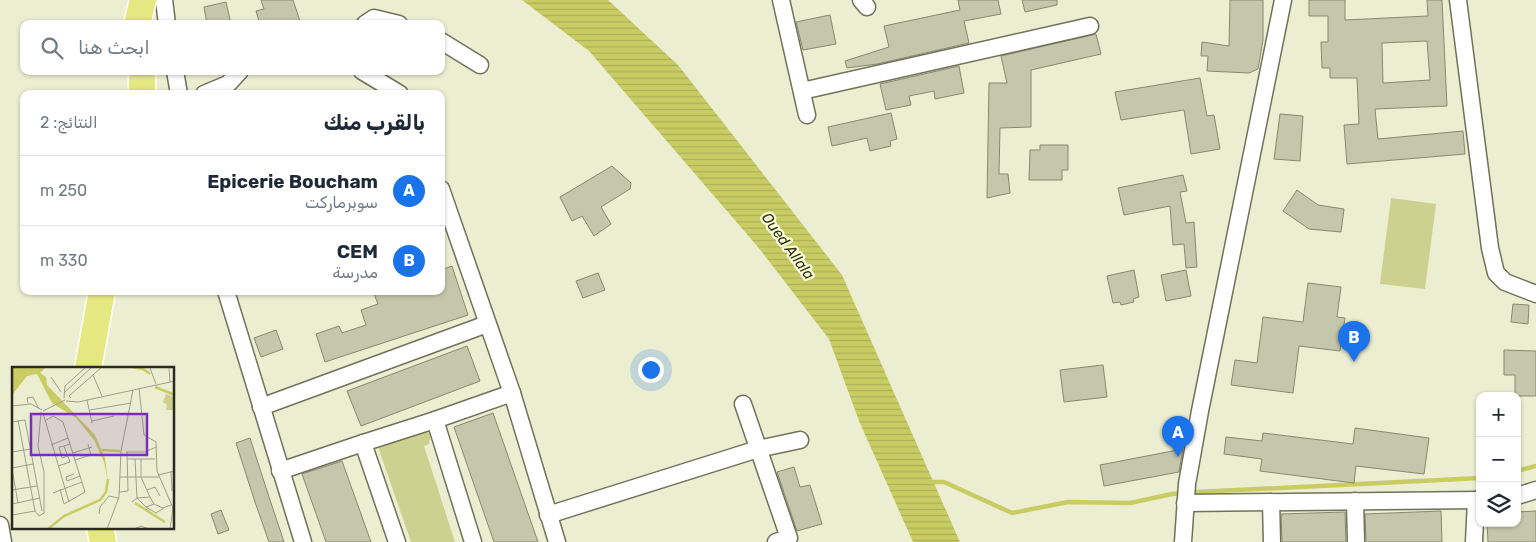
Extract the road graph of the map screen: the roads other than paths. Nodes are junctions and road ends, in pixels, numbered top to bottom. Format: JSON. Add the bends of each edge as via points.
{"nodes":[{"id":1,"x":133,"y":0,"type":"edge"},
{"id":2,"x":143,"y":0,"type":"edge"},
{"id":3,"x":164,"y":0,"type":"edge"},
{"id":4,"x":782,"y":0,"type":"edge"},
{"id":5,"x":1283,"y":0,"type":"edge"},
{"id":6,"x":1458,"y":0,"type":"edge"},
{"id":7,"x":136,"y":20,"type":"edge"},
{"id":8,"x":137,"y":20,"type":"edge"},
{"id":9,"x":166,"y":20,"type":"edge"},
{"id":10,"x":1090,"y":26,"type":"dead end"},
{"id":11,"x":445,"y":43,"type":"edge"},
{"id":12,"x":480,"y":65,"type":"dead end"},
{"id":13,"x":142,"y":75,"type":"edge"},
{"id":14,"x":176,"y":75,"type":"edge"},
{"id":15,"x":236,"y":75,"type":"edge"},
{"id":16,"x":369,"y":75,"type":"edge"},
{"id":17,"x":142,"y":90,"type":"edge"},
{"id":18,"x":178,"y":90,"type":"edge"},
{"id":19,"x":214,"y":90,"type":"edge"},
{"id":20,"x":393,"y":90,"type":"edge"},
{"id":21,"x":802,"y":91,"type":"junction"},
{"id":22,"x":807,"y":114,"type":"dead end"},
{"id":23,"x":445,"y":200,"type":"edge"},
{"id":24,"x":1536,"y":294,"type":"edge"},
{"id":25,"x":101,"y":295,"type":"edge"},
{"id":26,"x":227,"y":295,"type":"edge"},
{"id":27,"x":488,"y":324,"type":"junction"},
{"id":28,"x":88,"y":367,"type":"edge"},
{"id":29,"x":512,"y":393,"type":"junction"},
{"id":30,"x":743,"y":404,"type":"dead end"},
{"id":31,"x":261,"y":407,"type":"junction"},
{"id":32,"x":435,"y":420,"type":"junction"},
{"id":33,"x":800,"y":440,"type":"dead end"},
{"id":34,"x":363,"y":443,"type":"junction"},
{"id":35,"x":758,"y":449,"type":"junction"},
{"id":36,"x":280,"y":472,"type":"junction"},
{"id":37,"x":1536,"y":490,"type":"edge"},
{"id":38,"x":1186,"y":495,"type":"junction"},
{"id":39,"x":1521,"y":495,"type":"edge"},
{"id":40,"x":1476,"y":500,"type":"edge"},
{"id":41,"x":1355,"y":501,"type":"junction"},
{"id":42,"x":1271,"y":502,"type":"junction"},
{"id":43,"x":548,"y":515,"type":"junction"},
{"id":44,"x":1476,"y":521,"type":"edge"},
{"id":45,"x":0,"y":525,"type":"edge"},
{"id":46,"x":3,"y":542,"type":"edge"},
{"id":47,"x":303,"y":542,"type":"edge"},
{"id":48,"x":396,"y":542,"type":"edge"},
{"id":49,"x":473,"y":542,"type":"edge"},
{"id":50,"x":557,"y":542,"type":"edge"},
{"id":51,"x":776,"y":542,"type":"edge"},
{"id":52,"x":1184,"y":542,"type":"edge"},
{"id":53,"x":1272,"y":542,"type":"edge"},
{"id":54,"x":1356,"y":542,"type":"edge"},
{"id":55,"x":1474,"y":542,"type":"edge"}],
"edges":[{"from":1,"to":7,"type":"main road"},
{"from":2,"to":8,"type":"main road"},
{"from":3,"to":9,"type":"street"},
{"from":4,"to":21,"type":"street"},
{"from":5,"to":38,"type":"street"},
{"from":6,"to":24,"type":"street","via":[[1496,273],[1505,282]]},
{"from":10,"to":21,"type":"street"},
{"from":11,"to":12,"type":"street"},
{"from":13,"to":17,"type":"main road"},
{"from":14,"to":18,"type":"street"},
{"from":15,"to":19,"type":"street","via":[[228,84]]},
{"from":16,"to":20,"type":"street"},
{"from":21,"to":22,"type":"street"},
{"from":23,"to":27,"type":"street"},
{"from":25,"to":28,"type":"main road"},
{"from":26,"to":31,"type":"street"},
{"from":27,"to":29,"type":"street"},
{"from":27,"to":31,"type":"street"},
{"from":29,"to":32,"type":"street"},
{"from":29,"to":43,"type":"street"},
{"from":30,"to":35,"type":"street"},
{"from":31,"to":36,"type":"street"},
{"from":32,"to":34,"type":"street"},
{"from":32,"to":49,"type":"street"},
{"from":33,"to":35,"type":"street"},
{"from":34,"to":36,"type":"street"},
{"from":34,"to":48,"type":"street"},
{"from":35,"to":43,"type":"street"},
{"from":35,"to":51,"type":"street","via":[[789,538]]},
{"from":36,"to":47,"type":"street"},
{"from":37,"to":39,"type":"street"},
{"from":38,"to":42,"type":"street"},
{"from":38,"to":52,"type":"street"},
{"from":40,"to":41,"type":"street"},
{"from":41,"to":42,"type":"street"},
{"from":41,"to":54,"type":"street"},
{"from":42,"to":53,"type":"street"},
{"from":43,"to":50,"type":"street"},
{"from":44,"to":55,"type":"street"},
{"from":45,"to":46,"type":"street"}]}
